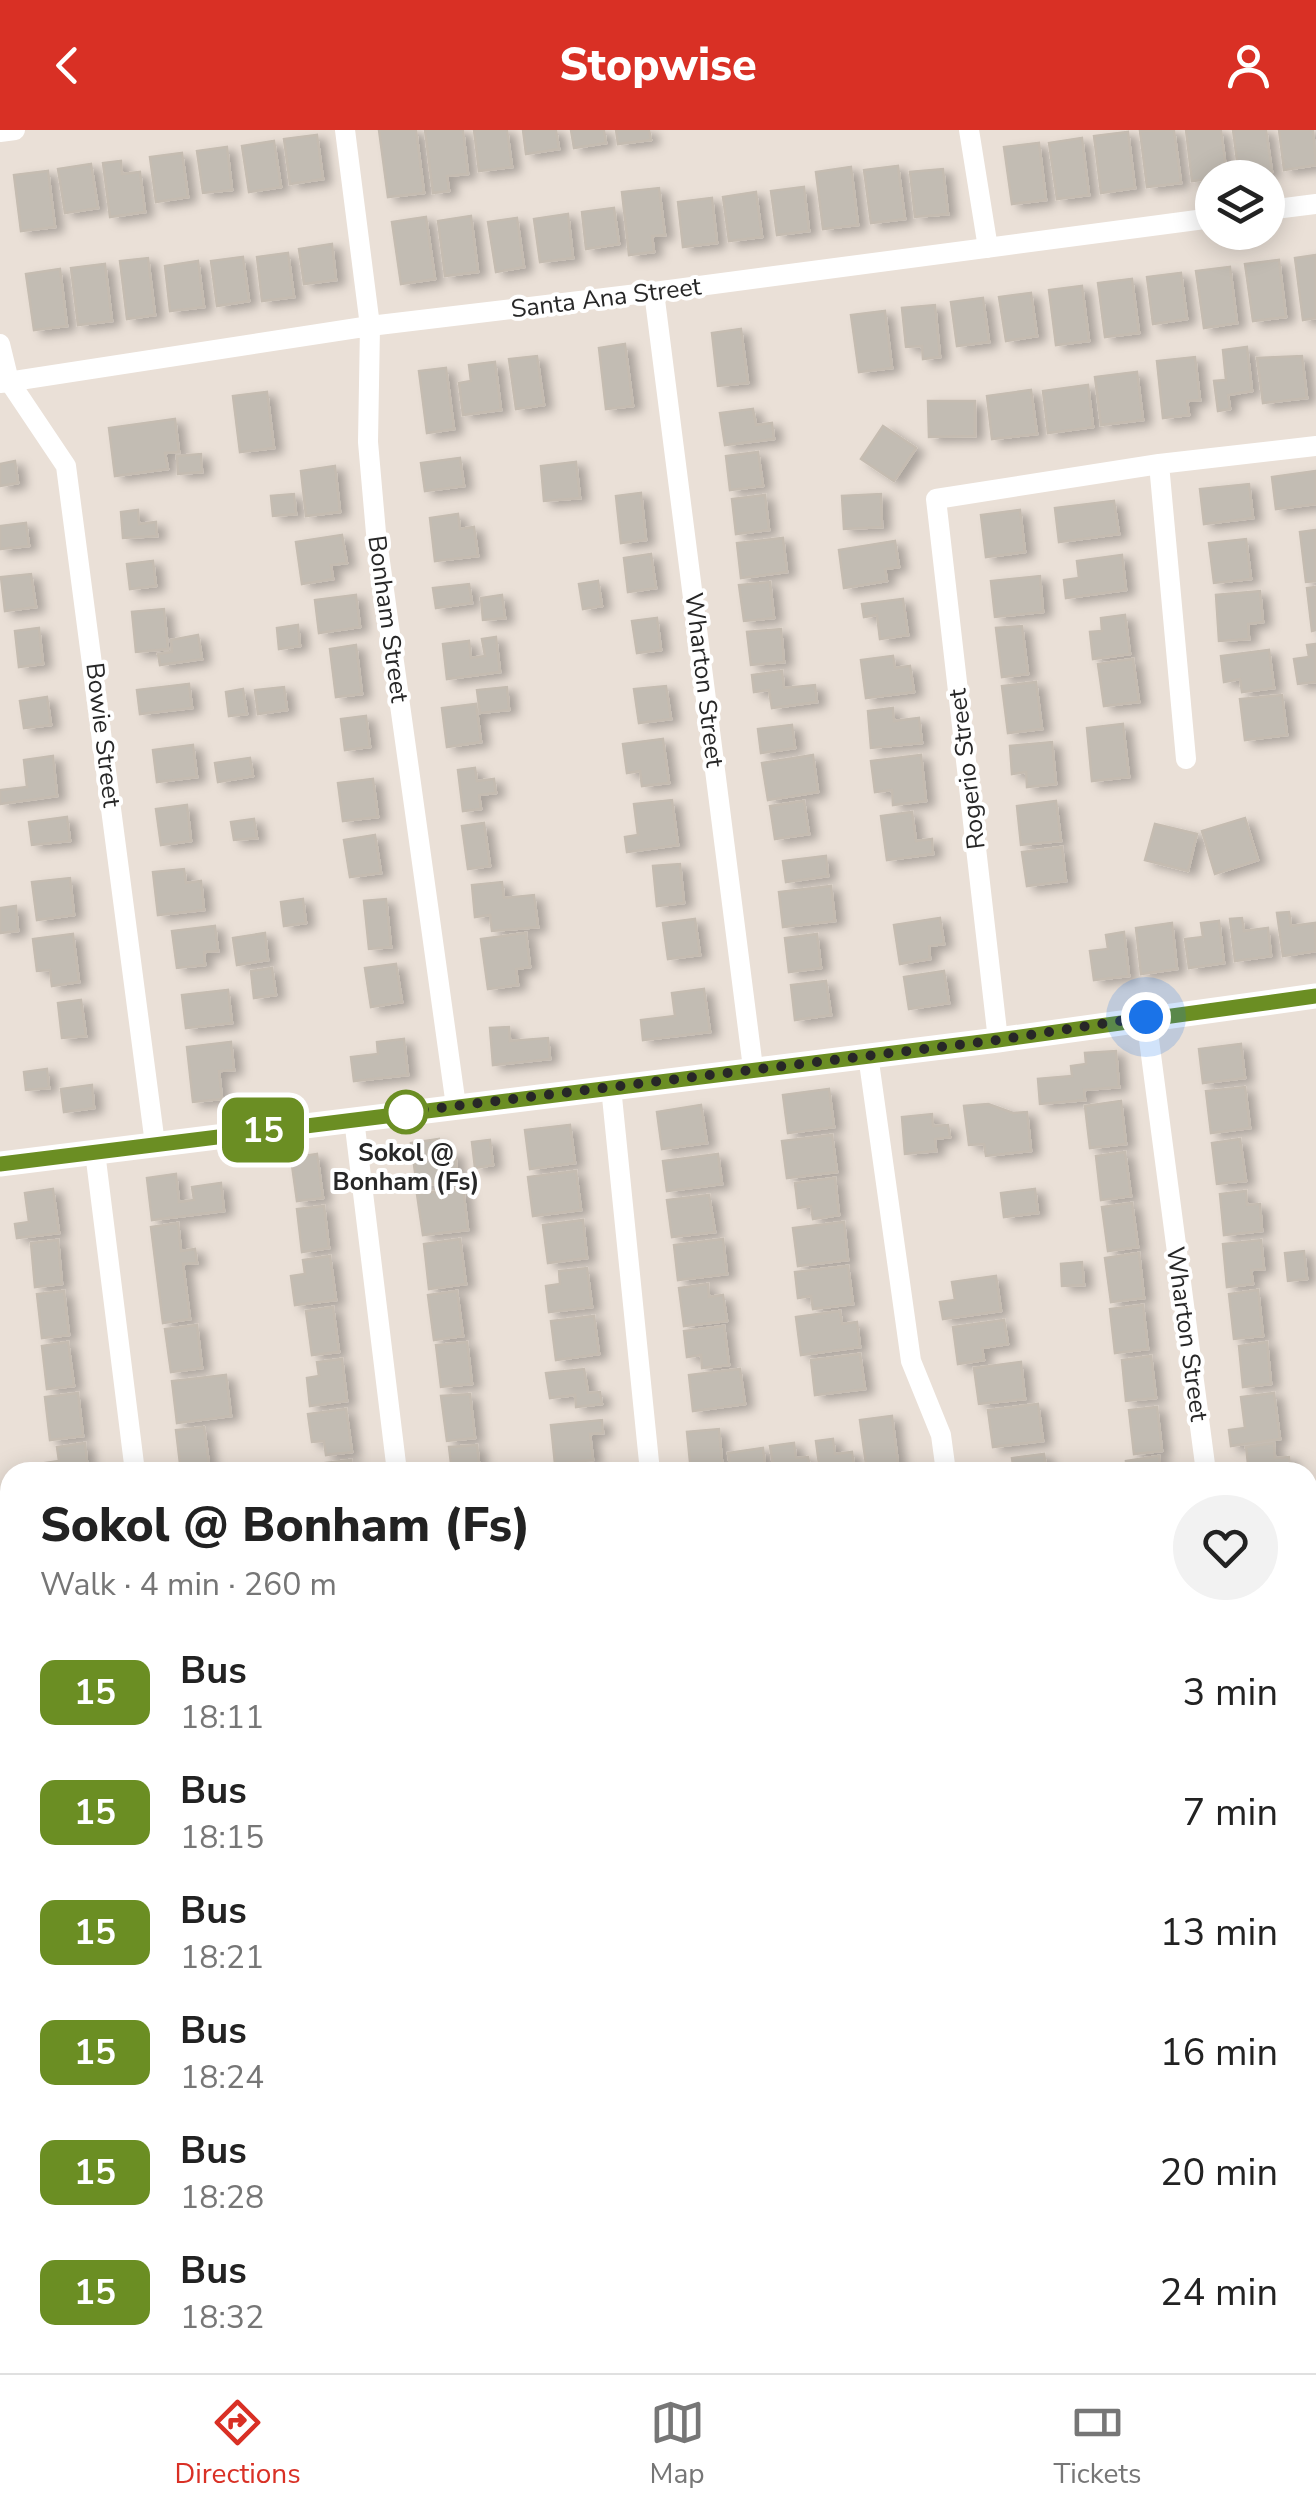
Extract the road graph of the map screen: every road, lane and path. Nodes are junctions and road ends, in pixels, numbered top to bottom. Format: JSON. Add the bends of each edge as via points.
{"nodes":[{"id":1,"x":15,"y":130,"type":"edge"},
{"id":2,"x":345,"y":130,"type":"edge"},
{"id":3,"x":969,"y":130,"type":"edge"},
{"id":4,"x":0,"y":132,"type":"edge"},
{"id":5,"x":1316,"y":204,"type":"edge"},
{"id":6,"x":1285,"y":208,"type":"edge"},
{"id":7,"x":1195,"y":220,"type":"edge"},
{"id":8,"x":988,"y":248,"type":"junction"},
{"id":9,"x":654,"y":292,"type":"junction"},
{"id":10,"x":370,"y":326,"type":"junction"},
{"id":11,"x":0,"y":344,"type":"edge"},
{"id":12,"x":5,"y":382,"type":"edge"},
{"id":13,"x":1316,"y":446,"type":"edge"},
{"id":14,"x":1158,"y":464,"type":"junction"},
{"id":15,"x":1186,"y":759,"type":"dead end"},
{"id":16,"x":1316,"y":996,"type":"edge"},
{"id":17,"x":1146,"y":1017,"type":"junction"},
{"id":18,"x":998,"y":1040,"type":"junction"},
{"id":19,"x":868,"y":1054,"type":"junction"},
{"id":20,"x":754,"y":1068,"type":"junction"},
{"id":21,"x":611,"y":1087,"type":"junction"},
{"id":22,"x":456,"y":1106,"type":"junction"},
{"id":23,"x":354,"y":1119,"type":"junction"},
{"id":24,"x":155,"y":1144,"type":"junction"},
{"id":25,"x":96,"y":1152,"type":"junction"},
{"id":26,"x":0,"y":1164,"type":"edge"},
{"id":27,"x":133,"y":1462,"type":"edge"},
{"id":28,"x":396,"y":1462,"type":"edge"},
{"id":29,"x":649,"y":1462,"type":"edge"},
{"id":30,"x":944,"y":1462,"type":"edge"},
{"id":31,"x":1205,"y":1462,"type":"edge"}],
"edges":[{"from":1,"to":4,"type":"street"},
{"from":2,"to":10,"type":"street","name":"Bonham Street"},
{"from":3,"to":8,"type":"street"},
{"from":5,"to":6,"type":"street"},
{"from":7,"to":8,"type":"street","name":"Santa Ana Street"},
{"from":8,"to":9,"type":"street","name":"Santa Ana Street"},
{"from":9,"to":10,"type":"street","name":"Santa Ana Street"},
{"from":9,"to":20,"type":"street","name":"Wharton Street"},
{"from":10,"to":12,"type":"street","name":"Santa Ana Street"},
{"from":10,"to":22,"type":"street","name":"Bonham Street","via":[[368,442],[376,533]]},
{"from":11,"to":12,"type":"street","name":"Bowie Street"},
{"from":12,"to":24,"type":"street","name":"Bowie Street","via":[[66,466]]},
{"from":13,"to":14,"type":"street"},
{"from":14,"to":15,"type":"street"},
{"from":14,"to":18,"type":"street","name":"Rogerio Street","via":[[936,500]]},
{"from":16,"to":17,"type":"street"},
{"from":17,"to":18,"type":"street"},
{"from":17,"to":31,"type":"street","name":"Wharton Street"},
{"from":18,"to":19,"type":"street"},
{"from":19,"to":20,"type":"street"},
{"from":19,"to":30,"type":"street","via":[[911,1361]]},
{"from":20,"to":21,"type":"street"},
{"from":21,"to":22,"type":"street"},
{"from":21,"to":29,"type":"street"},
{"from":22,"to":23,"type":"street"},
{"from":23,"to":24,"type":"street"},
{"from":23,"to":28,"type":"street"},
{"from":24,"to":25,"type":"street"},
{"from":25,"to":26,"type":"street"},
{"from":25,"to":27,"type":"street"}]}
